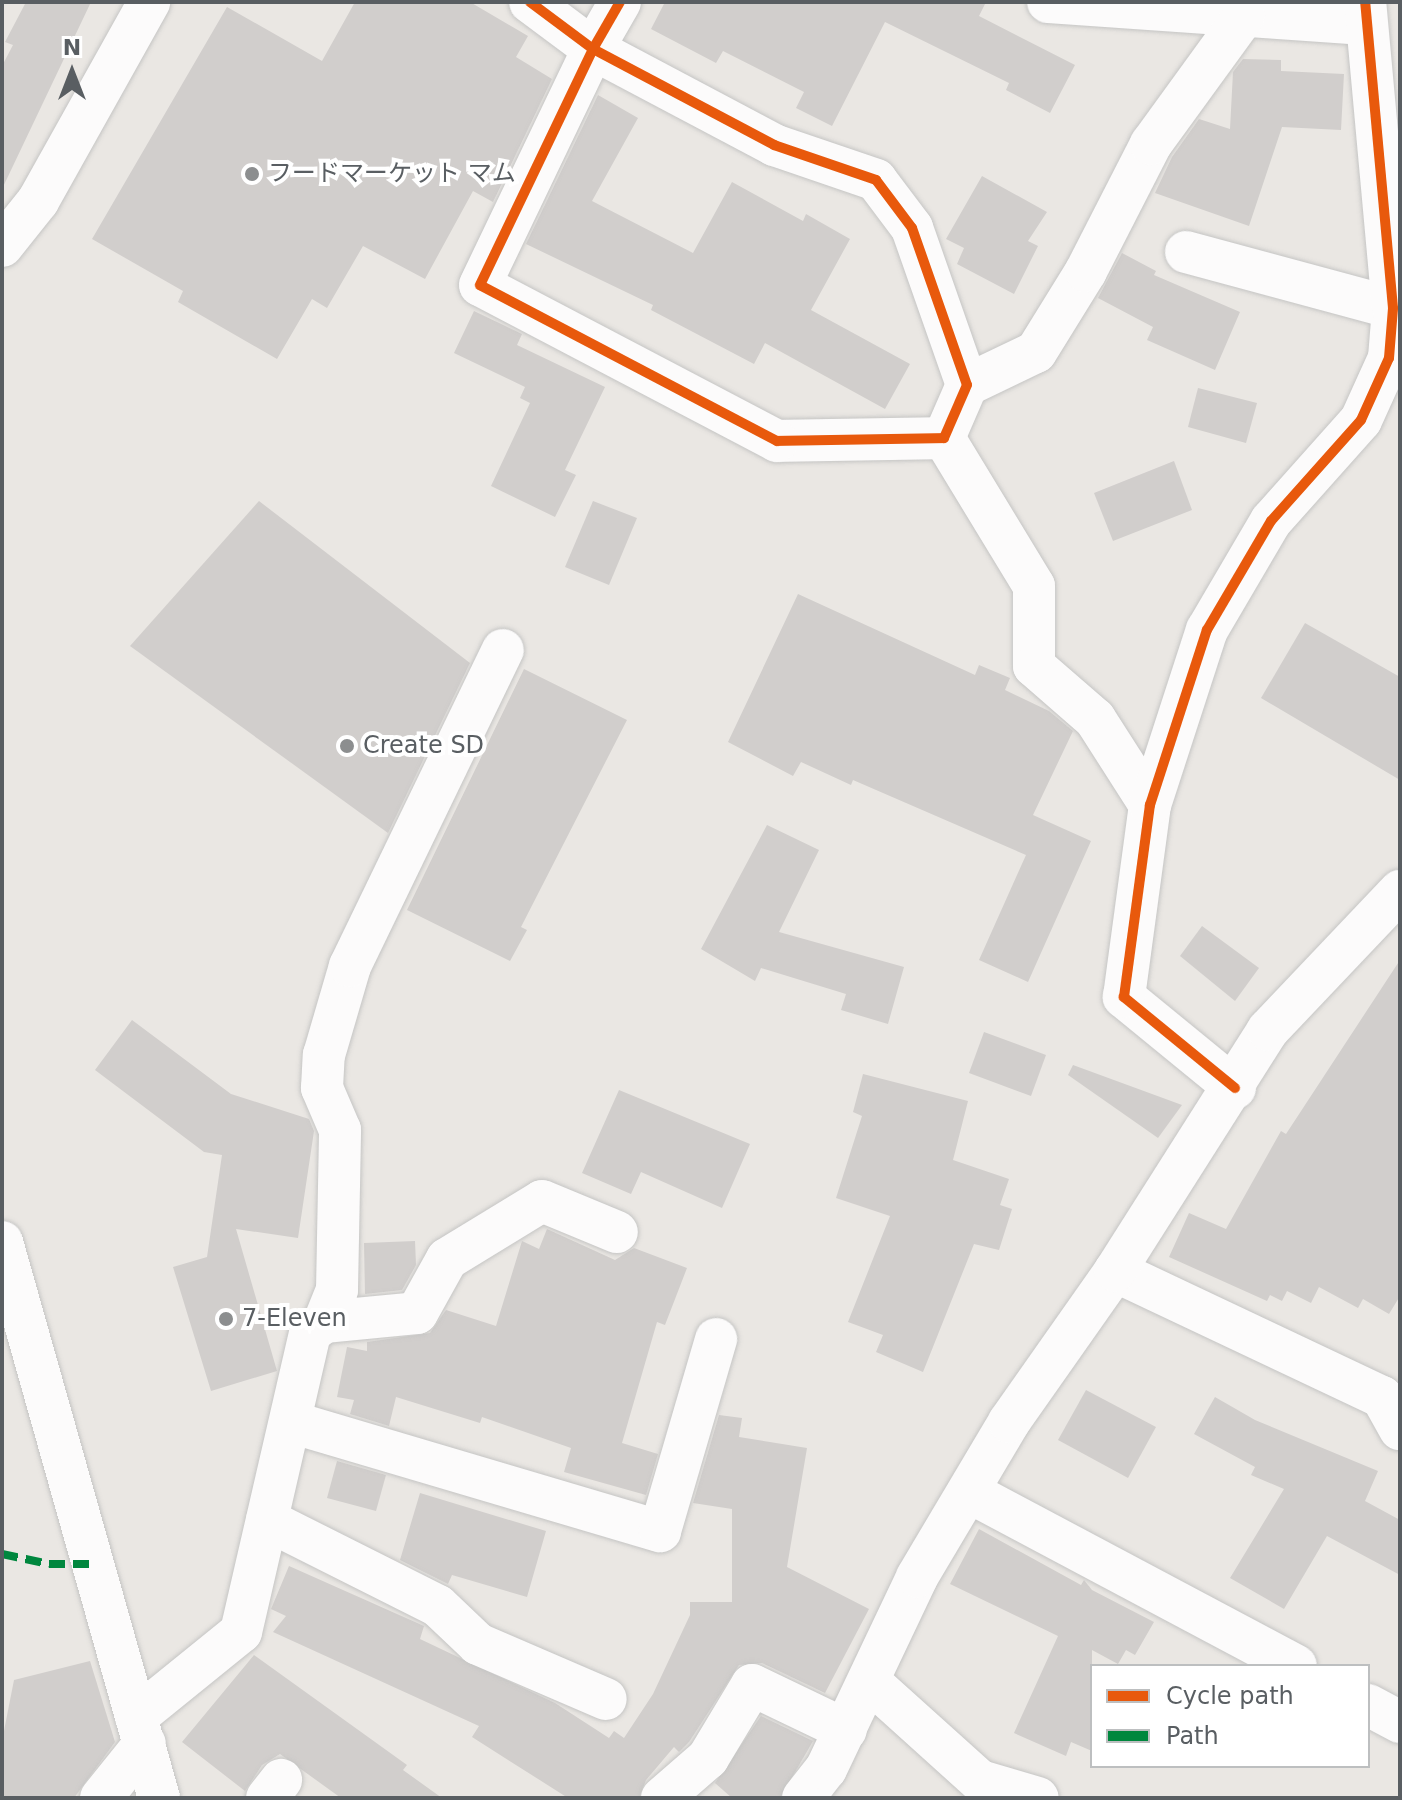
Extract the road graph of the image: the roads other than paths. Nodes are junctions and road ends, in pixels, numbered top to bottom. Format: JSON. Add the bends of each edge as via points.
{"nodes":[{"id":1,"x":149,"y":2,"type":"edge"},
{"id":2,"x":620,"y":2,"type":"edge"},
{"id":3,"x":1048,"y":2,"type":"edge"},
{"id":4,"x":532,"y":3,"type":"edge"},
{"id":5,"x":1365,"y":13,"type":"edge"},
{"id":6,"x":1244,"y":16,"type":"junction"},
{"id":7,"x":593,"y":49,"type":"junction"},
{"id":8,"x":2,"y":246,"type":"edge"},
{"id":9,"x":1186,"y":252,"type":"dead end"},
{"id":10,"x":1393,"y":308,"type":"junction"},
{"id":11,"x":967,"y":385,"type":"junction"},
{"id":12,"x":944,"y":438,"type":"junction"},
{"id":13,"x":503,"y":650,"type":"dead end"},
{"id":14,"x":1150,"y":805,"type":"junction"},
{"id":15,"x":1400,"y":891,"type":"edge"},
{"id":16,"x":1235,"y":1088,"type":"junction"},
{"id":17,"x":617,"y":1232,"type":"dead end"},
{"id":18,"x":2,"y":1242,"type":"edge"},
{"id":19,"x":1115,"y":1271,"type":"junction"},
{"id":20,"x":324,"y":1322,"type":"junction"},
{"id":21,"x":716,"y":1339,"type":"dead end"},
{"id":22,"x":1394,"y":1400,"type":"edge"},
{"id":23,"x":291,"y":1422,"type":"junction"},
{"id":24,"x":971,"y":1493,"type":"junction"},
{"id":25,"x":267,"y":1520,"type":"junction"},
{"id":26,"x":1292,"y":1664,"type":"edge"},
{"id":27,"x":870,"y":1682,"type":"junction"},
{"id":28,"x":606,"y":1699,"type":"dead end"},
{"id":29,"x":1370,"y":1706,"type":"edge"},
{"id":30,"x":1400,"y":1722,"type":"edge"},
{"id":31,"x":140,"y":1730,"type":"junction"},
{"id":32,"x":846,"y":1730,"type":"junction"},
{"id":33,"x":101,"y":1798,"type":"edge"},
{"id":34,"x":159,"y":1798,"type":"edge"},
{"id":35,"x":662,"y":1798,"type":"edge"},
{"id":36,"x":803,"y":1798,"type":"edge"},
{"id":37,"x":1038,"y":1798,"type":"edge"}],
"edges":[{"from":1,"to":8,"type":"street","via":[[38,201]]},
{"from":2,"to":7,"type":"street"},
{"from":3,"to":6,"type":"street"},
{"from":4,"to":7,"type":"street"},
{"from":5,"to":6,"type":"street"},
{"from":5,"to":10,"type":"street"},
{"from":6,"to":11,"type":"street","via":[[1151,144],[1086,271],[1036,352]]},
{"from":7,"to":11,"type":"street","via":[[774,145],[876,180],[912,228]]},
{"from":7,"to":12,"type":"street","via":[[480,285],[777,441]]},
{"from":9,"to":10,"type":"street"},
{"from":10,"to":14,"type":"street","via":[[1389,358],[1361,420],[1271,521],[1207,630]]},
{"from":11,"to":12,"type":"street"},
{"from":12,"to":14,"type":"street","via":[[1034,586],[1034,666],[1095,719]]},
{"from":13,"to":20,"type":"street","via":[[350,966],[324,1055],[322,1088],[340,1130],[337,1290]]},
{"from":14,"to":16,"type":"street","via":[[1124,997]]},
{"from":15,"to":16,"type":"street","via":[[1268,1030]]},
{"from":16,"to":19,"type":"street"},
{"from":17,"to":20,"type":"street","via":[[542,1201],[447,1259],[417,1313]]},
{"from":18,"to":31,"type":"street"},
{"from":19,"to":22,"type":"street"},
{"from":19,"to":24,"type":"street","via":[[1009,1422]]},
{"from":20,"to":23,"type":"street","via":[[310,1333]]},
{"from":21,"to":23,"type":"street","via":[[660,1531]]},
{"from":23,"to":25,"type":"street"},
{"from":24,"to":26,"type":"street"},
{"from":24,"to":27,"type":"street","via":[[917,1577]]},
{"from":25,"to":28,"type":"street","via":[[438,1606],[478,1644]]},
{"from":25,"to":31,"type":"street","via":[[241,1632]]},
{"from":27,"to":32,"type":"street"},
{"from":27,"to":37,"type":"street","via":[[980,1781]]},
{"from":29,"to":30,"type":"street"},
{"from":31,"to":33,"type":"street"},
{"from":31,"to":34,"type":"street"},
{"from":32,"to":35,"type":"street","via":[[752,1685],[708,1758]]},
{"from":32,"to":36,"type":"street"}]}
